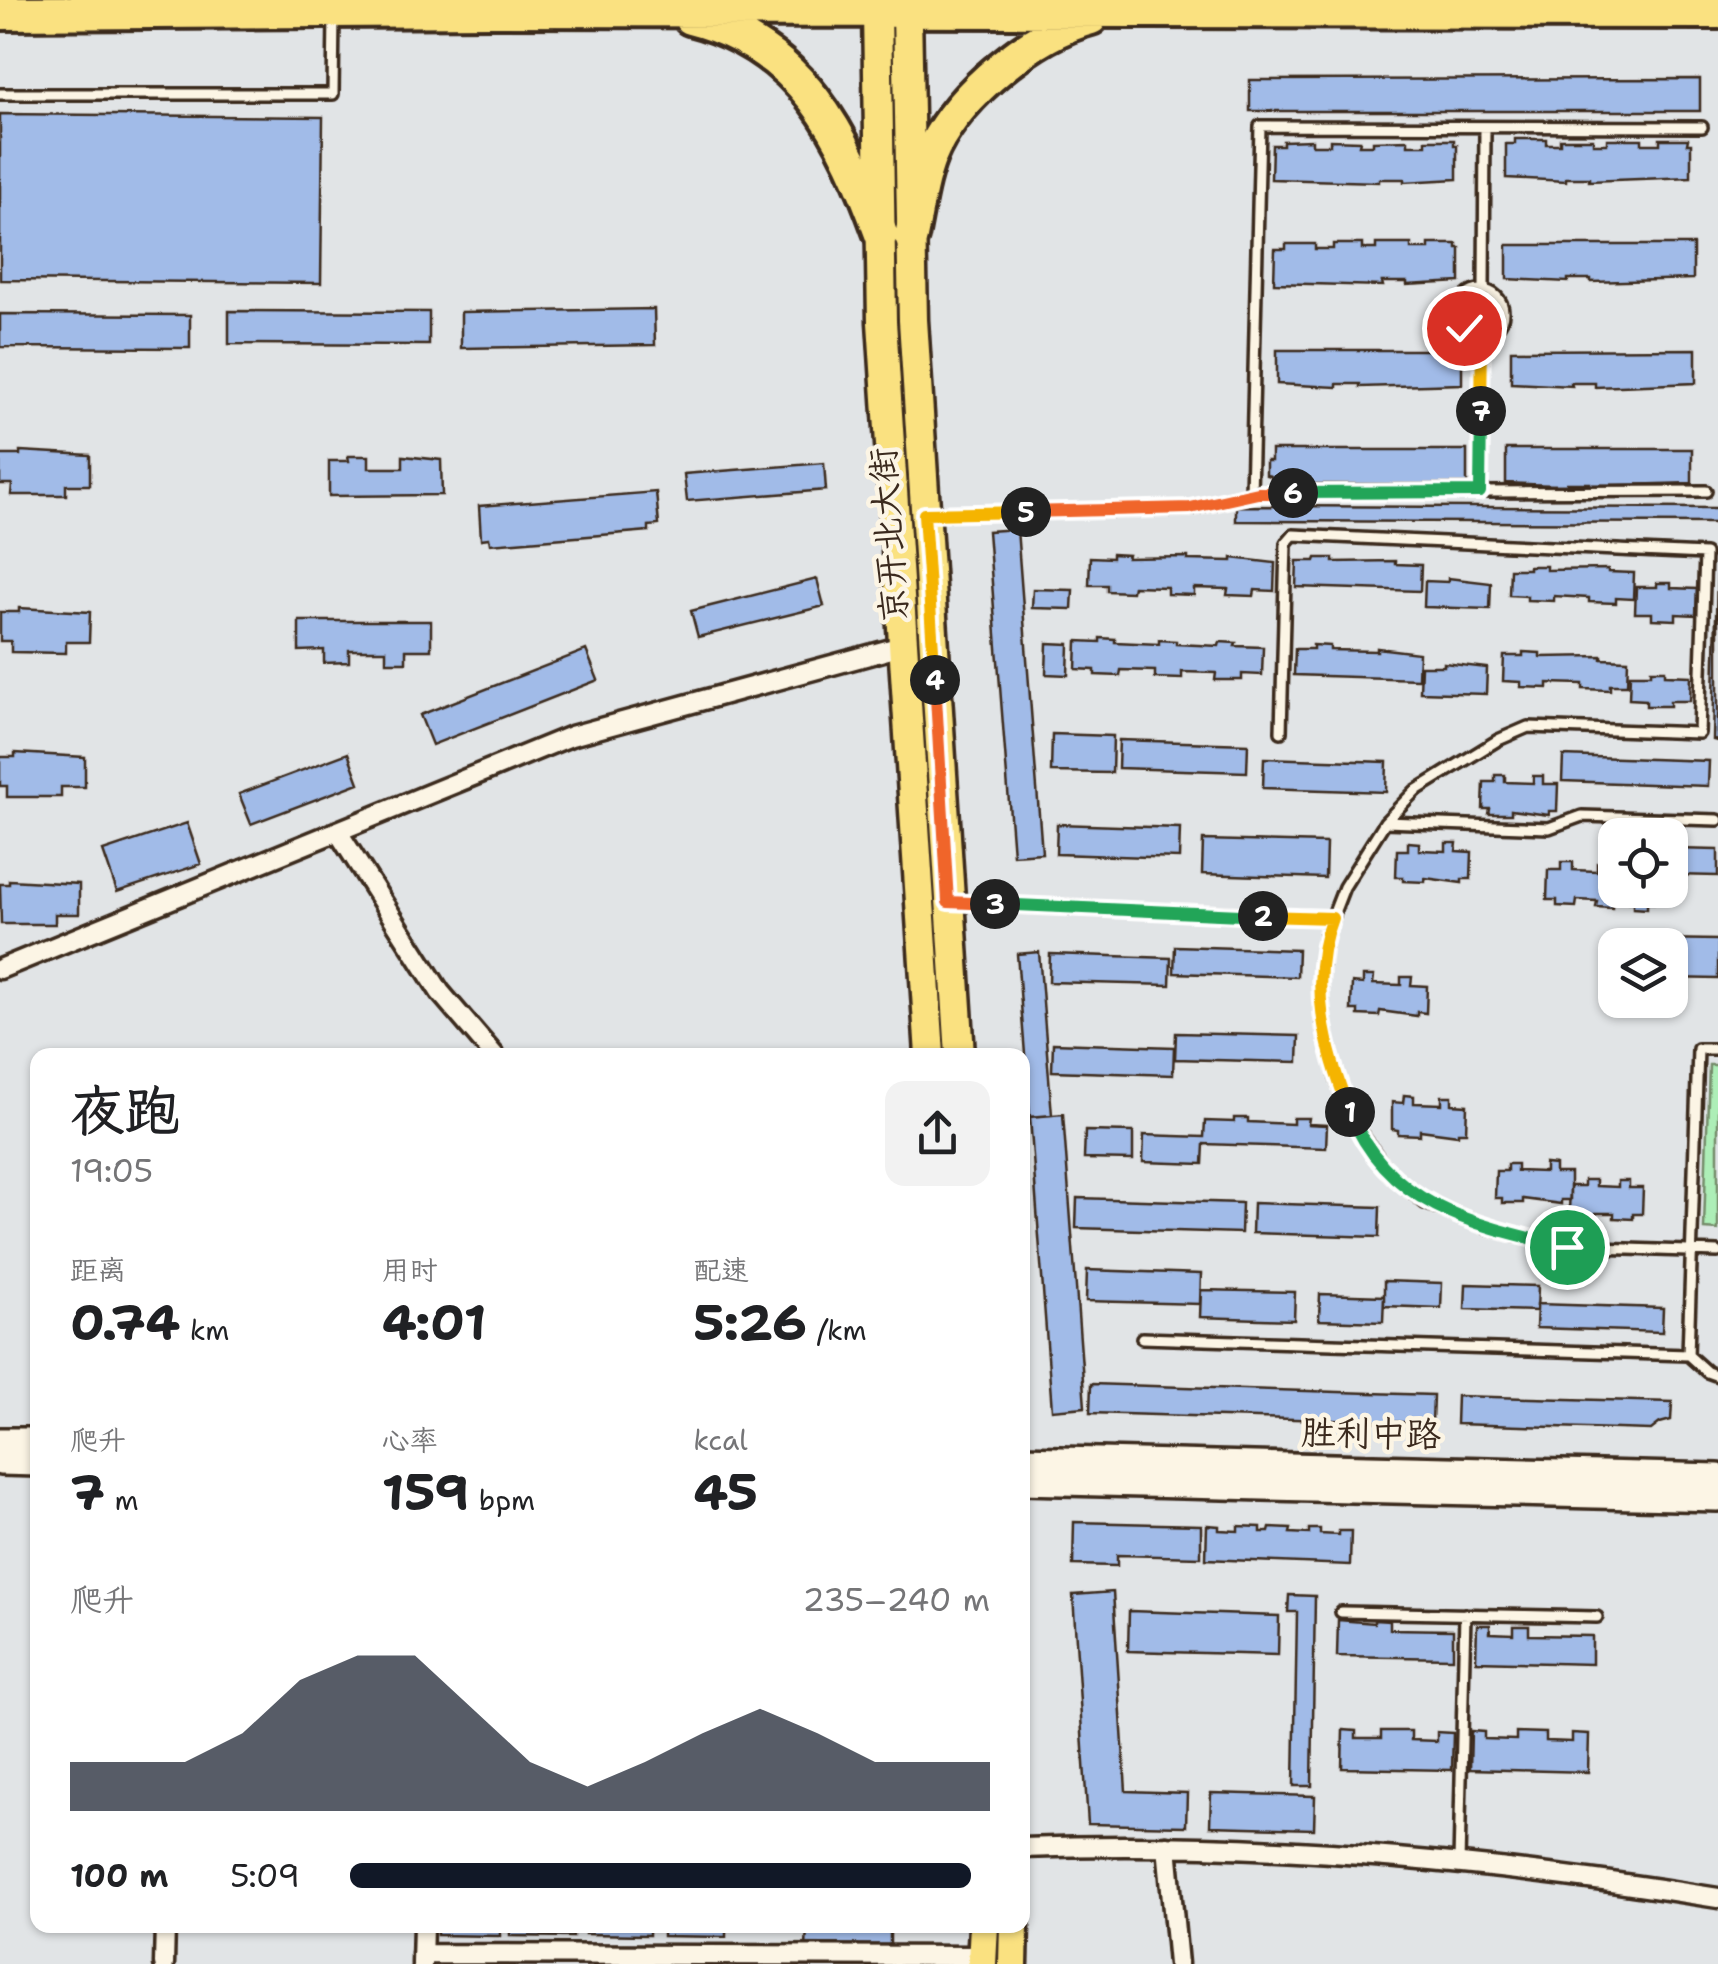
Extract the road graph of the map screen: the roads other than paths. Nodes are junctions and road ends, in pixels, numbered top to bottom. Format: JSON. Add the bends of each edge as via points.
{"nodes":[{"id":1,"x":892,"y":5,"type":"edge"},
{"id":2,"x":656,"y":10,"type":"junction"},
{"id":3,"x":334,"y":11,"type":"junction"},
{"id":4,"x":1121,"y":11,"type":"junction"},
{"id":5,"x":1718,"y":12,"type":"edge"},
{"id":6,"x":0,"y":13,"type":"edge"},
{"id":7,"x":0,"y":94,"type":"edge"},
{"id":8,"x":1485,"y":127,"type":"junction"},
{"id":9,"x":1702,"y":127,"type":"dead end"},
{"id":10,"x":896,"y":235,"type":"junction"},
{"id":11,"x":1484,"y":290,"type":"junction"},
{"id":12,"x":1482,"y":335,"type":"junction"},
{"id":13,"x":1706,"y":491,"type":"dead end"},
{"id":14,"x":1480,"y":492,"type":"junction"},
{"id":15,"x":1251,"y":494,"type":"junction"},
{"id":16,"x":924,"y":514,"type":"junction"},
{"id":17,"x":902,"y":646,"type":"junction"},
{"id":18,"x":1280,"y":732,"type":"dead end"},
{"id":19,"x":1718,"y":820,"type":"edge"},
{"id":20,"x":1386,"y":822,"type":"junction"},
{"id":21,"x":338,"y":832,"type":"junction"},
{"id":22,"x":948,"y":902,"type":"junction"},
{"id":23,"x":1332,"y":918,"type":"junction"},
{"id":24,"x":0,"y":969,"type":"edge"},
{"id":25,"x":488,"y":1048,"type":"edge"},
{"id":26,"x":930,"y":1048,"type":"edge"},
{"id":27,"x":959,"y":1048,"type":"edge"},
{"id":28,"x":1718,"y":1050,"type":"edge"},
{"id":29,"x":1692,"y":1251,"type":"junction"},
{"id":30,"x":1718,"y":1252,"type":"edge"},
{"id":31,"x":1142,"y":1338,"type":"dead end"},
{"id":32,"x":1688,"y":1356,"type":"junction"},
{"id":33,"x":1718,"y":1376,"type":"edge"},
{"id":34,"x":0,"y":1441,"type":"edge"},
{"id":35,"x":30,"y":1442,"type":"edge"},
{"id":36,"x":1030,"y":1460,"type":"edge"},
{"id":37,"x":0,"y":1462,"type":"edge"},
{"id":38,"x":30,"y":1463,"type":"edge"},
{"id":39,"x":1718,"y":1477,"type":"edge"},
{"id":40,"x":1030,"y":1481,"type":"edge"},
{"id":41,"x":1718,"y":1498,"type":"edge"},
{"id":42,"x":1341,"y":1612,"type":"dead end"},
{"id":43,"x":1465,"y":1614,"type":"junction"},
{"id":44,"x":1597,"y":1617,"type":"dead end"},
{"id":45,"x":1167,"y":1846,"type":"junction"},
{"id":46,"x":1030,"y":1848,"type":"edge"},
{"id":47,"x":1459,"y":1863,"type":"junction"},
{"id":48,"x":1718,"y":1898,"type":"edge"},
{"id":49,"x":165,"y":1933,"type":"edge"},
{"id":50,"x":422,"y":1933,"type":"edge"},
{"id":51,"x":984,"y":1933,"type":"edge"},
{"id":52,"x":1014,"y":1933,"type":"edge"},
{"id":53,"x":422,"y":1959,"type":"edge"},
{"id":54,"x":983,"y":1960,"type":"edge"},
{"id":55,"x":164,"y":1964,"type":"edge"},
{"id":56,"x":1012,"y":1964,"type":"edge"},
{"id":57,"x":1178,"y":1964,"type":"edge"}],
"edges":[{"from":1,"to":2,"type":"highway"},
{"from":1,"to":4,"type":"highway"},
{"from":1,"to":10,"type":"main road","name":"京开北大街"},
{"from":2,"to":3,"type":"highway"},
{"from":2,"to":10,"type":"highway","via":[[736,36],[786,68],[848,150]]},
{"from":3,"to":6,"type":"highway"},
{"from":3,"to":7,"type":"lane","via":[[333,94]]},
{"from":4,"to":5,"type":"highway"},
{"from":4,"to":10,"type":"highway","via":[[1060,28],[1007,60],[953,118]]},
{"from":8,"to":9,"type":"lane"},
{"from":8,"to":11,"type":"lane"},
{"from":8,"to":15,"type":"lane","via":[[1260,126]]},
{"from":10,"to":16,"type":"main road","name":"京开北大街","via":[[912,320]]},
{"from":10,"to":17,"type":"main road","name":"京开北大街","via":[[882,322]]},
{"from":11,"to":12,"type":"lane","via":[[1499,299],[1503,314],[1497,328]]},
{"from":11,"to":12,"type":"lane","via":[[1466,295],[1458,311],[1464,328]]},
{"from":12,"to":14,"type":"lane"},
{"from":13,"to":14,"type":"lane"},
{"from":14,"to":15,"type":"lane"},
{"from":15,"to":16,"type":"lane","via":[[1190,508]]},
{"from":16,"to":22,"type":"main road","name":"京开北大街"},
{"from":17,"to":21,"type":"street","via":[[571,736]]},
{"from":17,"to":26,"type":"main road","name":"京开北大街"},
{"from":18,"to":20,"type":"lane","via":[[1286,543],[1293,536],[1705,554],[1699,733],[1528,727],[1415,791]]},
{"from":19,"to":20,"type":"lane","via":[[1593,816],[1549,828]]},
{"from":20,"to":23,"type":"lane"},
{"from":21,"to":24,"type":"street"},
{"from":21,"to":25,"type":"street","via":[[440,992]]},
{"from":22,"to":23,"type":"lane"},
{"from":22,"to":27,"type":"main road","name":"京开北大街"},
{"from":23,"to":29,"type":"lane","via":[[1320,982],[1323,1024],[1354,1124],[1388,1174],[1426,1202],[1492,1229],[1567,1247]]},
{"from":28,"to":29,"type":"lane","via":[[1698,1049]]},
{"from":29,"to":30,"type":"lane"},
{"from":29,"to":32,"type":"lane"},
{"from":31,"to":32,"type":"lane"},
{"from":32,"to":33,"type":"lane"},
{"from":34,"to":35,"type":"street"},
{"from":36,"to":39,"type":"street","name":"胜利中路"},
{"from":37,"to":38,"type":"street"},
{"from":40,"to":41,"type":"street","name":"胜利中路"},
{"from":42,"to":43,"type":"lane"},
{"from":43,"to":44,"type":"lane"},
{"from":43,"to":47,"type":"lane"},
{"from":45,"to":46,"type":"street"},
{"from":45,"to":47,"type":"street"},
{"from":45,"to":57,"type":"street"},
{"from":47,"to":48,"type":"street"},
{"from":49,"to":55,"type":"street"},
{"from":50,"to":53,"type":"street"},
{"from":51,"to":54,"type":"main road"},
{"from":52,"to":56,"type":"main road"},
{"from":53,"to":54,"type":"street"}]}
